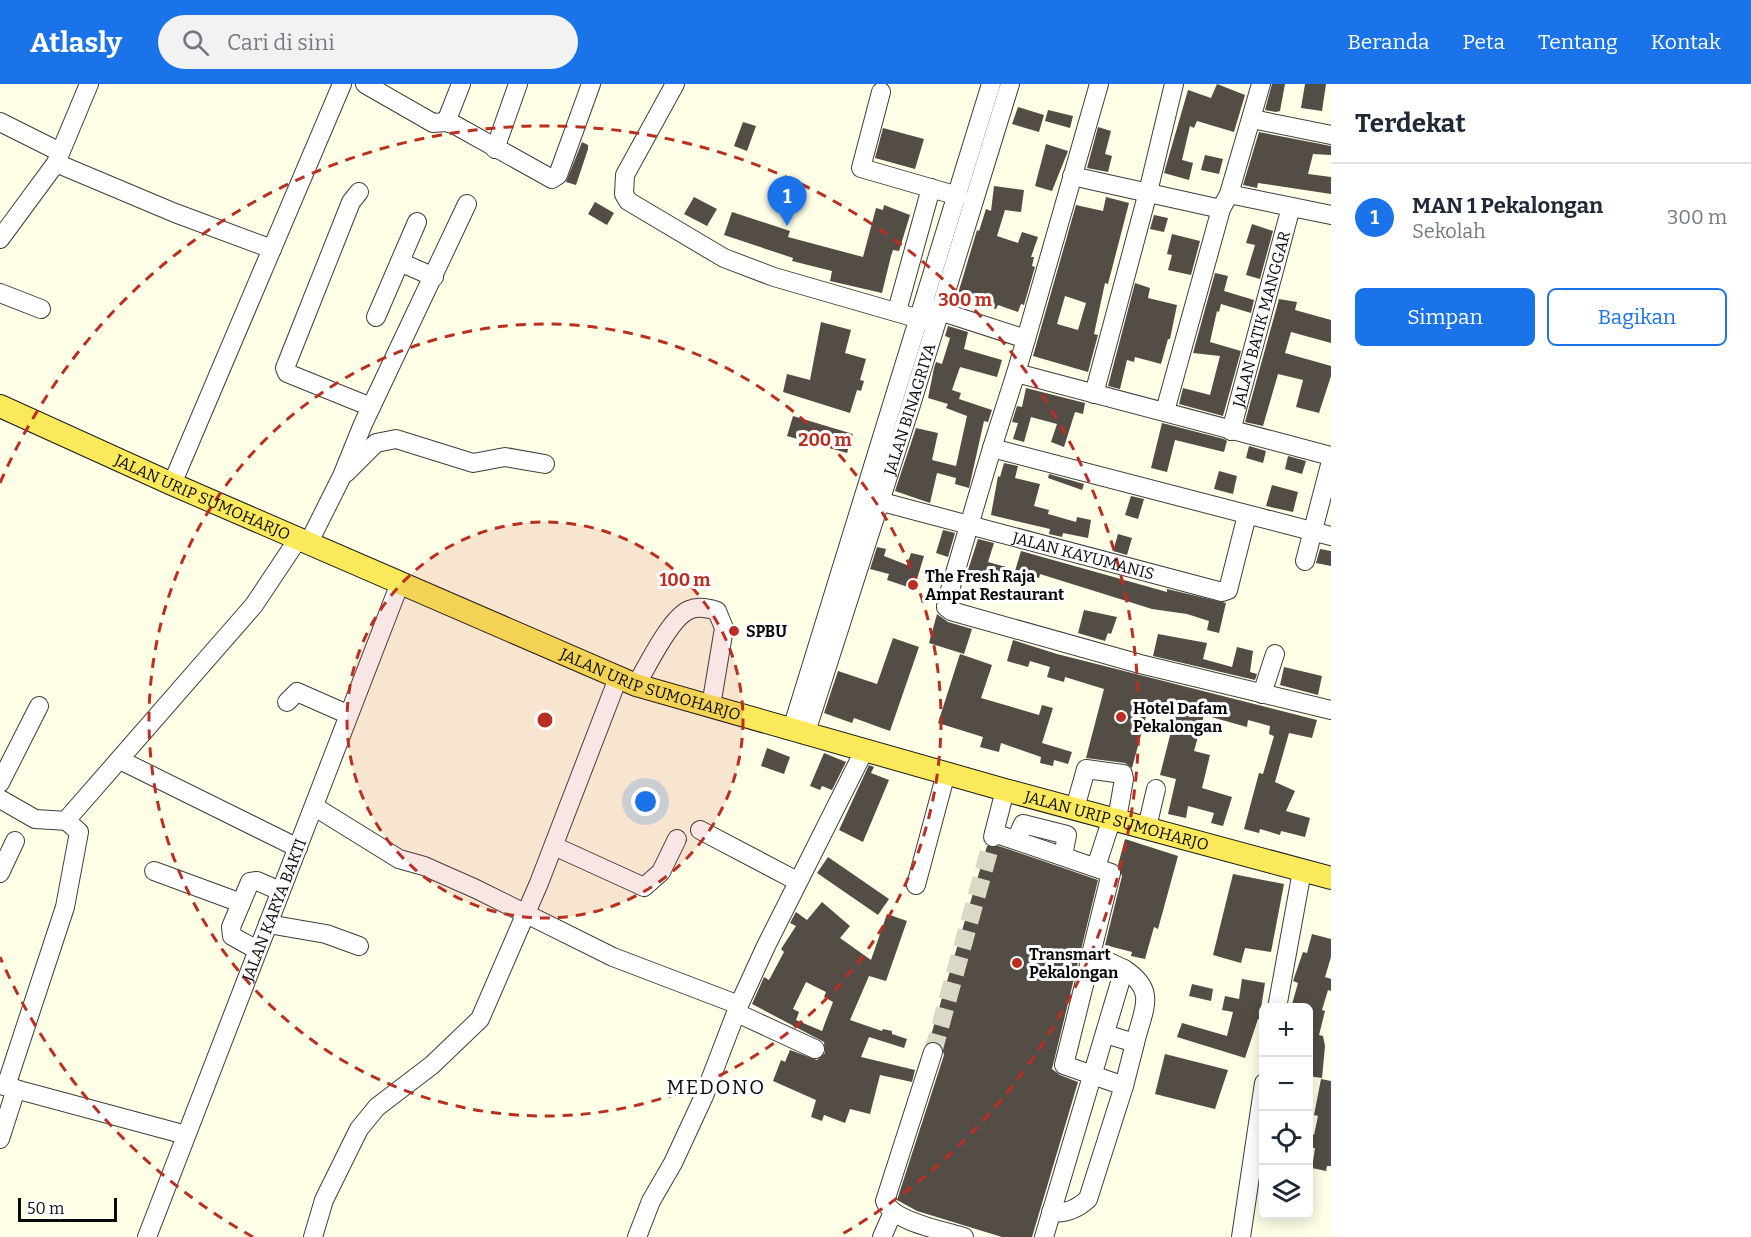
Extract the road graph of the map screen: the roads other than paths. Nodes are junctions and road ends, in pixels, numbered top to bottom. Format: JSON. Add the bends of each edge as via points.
{"nodes":[{"id":1,"x":89,"y":84,"type":"edge"},
{"id":2,"x":342,"y":84,"type":"edge"},
{"id":3,"x":365,"y":84,"type":"edge"},
{"id":4,"x":461,"y":84,"type":"edge"},
{"id":5,"x":518,"y":84,"type":"edge"},
{"id":6,"x":591,"y":84,"type":"edge"},
{"id":7,"x":675,"y":84,"type":"edge"},
{"id":8,"x":991,"y":84,"type":"edge"},
{"id":9,"x":1010,"y":84,"type":"edge"},
{"id":10,"x":1099,"y":84,"type":"edge"},
{"id":11,"x":1174,"y":84,"type":"edge"},
{"id":12,"x":1261,"y":84,"type":"edge"},
{"id":13,"x":397,"y":92,"type":"edge"},
{"id":14,"x":881,"y":92,"type":"dead end"},
{"id":15,"x":1252,"y":119,"type":"junction"},
{"id":16,"x":0,"y":122,"type":"edge"},
{"id":17,"x":446,"y":122,"type":"junction"},
{"id":18,"x":1331,"y":135,"type":"edge"},
{"id":19,"x":495,"y":149,"type":"junction"},
{"id":20,"x":58,"y":158,"type":"junction"},
{"id":21,"x":1072,"y":176,"type":"junction"},
{"id":22,"x":358,"y":192,"type":"dead end"},
{"id":23,"x":1148,"y":192,"type":"junction"},
{"id":24,"x":948,"y":193,"type":"junction"},
{"id":25,"x":1225,"y":201,"type":"junction"},
{"id":26,"x":467,"y":204,"type":"dead end"},
{"id":27,"x":1291,"y":207,"type":"junction"},
{"id":28,"x":1331,"y":215,"type":"edge"},
{"id":29,"x":417,"y":222,"type":"dead end"},
{"id":30,"x":0,"y":239,"type":"edge"},
{"id":31,"x":272,"y":249,"type":"junction"},
{"id":32,"x":400,"y":262,"type":"junction"},
{"id":33,"x":434,"y":277,"type":"junction"},
{"id":34,"x":0,"y":293,"type":"edge"},
{"id":35,"x":41,"y":309,"type":"dead end"},
{"id":36,"x":919,"y":314,"type":"junction"},
{"id":37,"x":376,"y":317,"type":"dead end"},
{"id":38,"x":1026,"y":339,"type":"junction"},
{"id":39,"x":1016,"y":373,"type":"junction"},
{"id":40,"x":1094,"y":394,"type":"junction"},
{"id":41,"x":0,"y":406,"type":"edge"},
{"id":42,"x":371,"y":407,"type":"junction"},
{"id":43,"x":1165,"y":411,"type":"junction"},
{"id":44,"x":1231,"y":430,"type":"junction"},
{"id":45,"x":992,"y":448,"type":"junction"},
{"id":46,"x":1331,"y":456,"type":"edge"},
{"id":47,"x":1331,"y":461,"type":"edge"},
{"id":48,"x":545,"y":464,"type":"dead end"},
{"id":49,"x":342,"y":476,"type":"junction"},
{"id":50,"x":172,"y":484,"type":"junction"},
{"id":51,"x":870,"y":499,"type":"junction"},
{"id":52,"x":1247,"y":515,"type":"junction"},
{"id":53,"x":969,"y":526,"type":"junction"},
{"id":54,"x":1312,"y":531,"type":"junction"},
{"id":55,"x":1331,"y":536,"type":"edge"},
{"id":56,"x":303,"y":541,"type":"junction"},
{"id":57,"x":1305,"y":561,"type":"dead end"},
{"id":58,"x":400,"y":583,"type":"junction"},
{"id":59,"x":1275,"y":654,"type":"dead end"},
{"id":60,"x":627,"y":681,"type":"junction"},
{"id":61,"x":1262,"y":694,"type":"junction"},
{"id":62,"x":287,"y":702,"type":"dead end"},
{"id":63,"x":39,"y":706,"type":"dead end"},
{"id":64,"x":711,"y":706,"type":"junction"},
{"id":65,"x":1331,"y":710,"type":"edge"},
{"id":66,"x":347,"y":714,"type":"junction"},
{"id":67,"x":799,"y":731,"type":"junction"},
{"id":68,"x":865,"y":749,"type":"junction"},
{"id":69,"x":120,"y":759,"type":"junction"},
{"id":70,"x":946,"y":773,"type":"junction"},
{"id":71,"x":0,"y":783,"type":"edge"},
{"id":72,"x":1156,"y":789,"type":"dead end"},
{"id":73,"x":1005,"y":790,"type":"junction"},
{"id":74,"x":0,"y":799,"type":"edge"},
{"id":75,"x":315,"y":807,"type":"junction"},
{"id":76,"x":1075,"y":808,"type":"junction"},
{"id":77,"x":1114,"y":818,"type":"junction"},
{"id":78,"x":68,"y":821,"type":"junction"},
{"id":79,"x":1147,"y":827,"type":"junction"},
{"id":80,"x":700,"y":830,"type":"dead end"},
{"id":81,"x":677,"y":839,"type":"dead end"},
{"id":82,"x":15,"y":841,"type":"dead end"},
{"id":83,"x":554,"y":846,"type":"junction"},
{"id":84,"x":298,"y":848,"type":"junction"},
{"id":85,"x":1096,"y":867,"type":"junction"},
{"id":86,"x":154,"y":871,"type":"dead end"},
{"id":87,"x":1302,"y":871,"type":"junction"},
{"id":88,"x":0,"y":873,"type":"edge"},
{"id":89,"x":1331,"y":878,"type":"edge"},
{"id":90,"x":797,"y":881,"type":"junction"},
{"id":91,"x":916,"y":885,"type":"dead end"},
{"id":92,"x":280,"y":891,"type":"junction"},
{"id":93,"x":241,"y":903,"type":"junction"},
{"id":94,"x":525,"y":915,"type":"junction"},
{"id":95,"x":268,"y":924,"type":"junction"},
{"id":96,"x":359,"y":946,"type":"dead end"},
{"id":97,"x":256,"y":950,"type":"junction"},
{"id":98,"x":1092,"y":953,"type":"junction"},
{"id":99,"x":1124,"y":969,"type":"junction"},
{"id":100,"x":1278,"y":1003,"type":"edge"},
{"id":101,"x":738,"y":1009,"type":"junction"},
{"id":102,"x":1105,"y":1034,"type":"junction"},
{"id":103,"x":1135,"y":1043,"type":"junction"},
{"id":104,"x":815,"y":1049,"type":"dead end"},
{"id":105,"x":933,"y":1052,"type":"tunnel mouth"},
{"id":106,"x":1092,"y":1076,"type":"junction"},
{"id":107,"x":1124,"y":1086,"type":"junction"},
{"id":108,"x":8,"y":1087,"type":"edge"},
{"id":109,"x":1259,"y":1111,"type":"edge"},
{"id":110,"x":186,"y":1135,"type":"junction"},
{"id":111,"x":0,"y":1139,"type":"edge"},
{"id":112,"x":893,"y":1212,"type":"junction"},
{"id":113,"x":1051,"y":1212,"type":"junction"},
{"id":114,"x":147,"y":1237,"type":"edge"},
{"id":115,"x":313,"y":1237,"type":"edge"},
{"id":116,"x":637,"y":1237,"type":"edge"},
{"id":117,"x":882,"y":1237,"type":"edge"},
{"id":118,"x":964,"y":1237,"type":"edge"},
{"id":119,"x":1044,"y":1237,"type":"edge"},
{"id":120,"x":1241,"y":1237,"type":"edge"}],
"edges":[{"from":1,"to":20,"type":"street"},
{"from":2,"to":31,"type":"street"},
{"from":3,"to":13,"type":"street"},
{"from":4,"to":17,"type":"street"},
{"from":5,"to":19,"type":"street"},
{"from":6,"to":19,"type":"street","via":[[556,179],[547,178]]},
{"from":7,"to":36,"type":"street","via":[[625,175],[628,201],[724,258],[774,277]]},
{"from":8,"to":24,"type":"street","name":"JALAN BINAGRIYA"},
{"from":9,"to":36,"type":"street","name":"JALAN BINAGRIYA"},
{"from":10,"to":21,"type":"street"},
{"from":11,"to":23,"type":"street"},
{"from":12,"to":15,"type":"street"},
{"from":13,"to":17,"type":"street","via":[[433,123]]},
{"from":14,"to":24,"type":"street","via":[[861,168]]},
{"from":15,"to":18,"type":"street"},
{"from":15,"to":25,"type":"street"},
{"from":16,"to":20,"type":"street"},
{"from":17,"to":19,"type":"street"},
{"from":20,"to":30,"type":"street"},
{"from":20,"to":31,"type":"street","via":[[175,213]]},
{"from":21,"to":23,"type":"street"},
{"from":21,"to":38,"type":"street"},
{"from":22,"to":42,"type":"street","via":[[285,368],[287,373]]},
{"from":23,"to":25,"type":"street"},
{"from":23,"to":40,"type":"street"},
{"from":24,"to":36,"type":"street","name":"JALAN BINAGRIYA"},
{"from":24,"to":36,"type":"street"},
{"from":25,"to":27,"type":"street"},
{"from":25,"to":43,"type":"street"},
{"from":26,"to":33,"type":"street"},
{"from":27,"to":28,"type":"street"},
{"from":27,"to":44,"type":"street","name":"JALAN BATIK MANGGAR"},
{"from":29,"to":32,"type":"street"},
{"from":31,"to":50,"type":"street"},
{"from":32,"to":33,"type":"street"},
{"from":32,"to":37,"type":"street"},
{"from":33,"to":42,"type":"street"},
{"from":34,"to":35,"type":"street"},
{"from":36,"to":38,"type":"street"},
{"from":36,"to":51,"type":"street","name":"JALAN BINAGRIYA","via":[[902,404]]},
{"from":38,"to":39,"type":"street"},
{"from":39,"to":40,"type":"street"},
{"from":39,"to":45,"type":"street"},
{"from":40,"to":43,"type":"street"},
{"from":41,"to":50,"type":"main road","name":"JALAN URIP SUMOHARJO"},
{"from":42,"to":49,"type":"street"},
{"from":43,"to":44,"type":"street"},
{"from":44,"to":46,"type":"street"},
{"from":45,"to":52,"type":"street"},
{"from":45,"to":53,"type":"street"},
{"from":47,"to":54,"type":"street"},
{"from":48,"to":49,"type":"street","via":[[505,457],[473,463],[396,439],[376,443]]},
{"from":49,"to":56,"type":"street"},
{"from":50,"to":56,"type":"main road","name":"JALAN URIP SUMOHARJO"},
{"from":51,"to":53,"type":"street","name":"JALAN KAYUMANIS"},
{"from":51,"to":67,"type":"street","name":"JALAN BINAGRIYA"},
{"from":52,"to":53,"type":"street","name":"JALAN KAYUMANIS","via":[[1228,590],[1222,592]]},
{"from":52,"to":54,"type":"street"},
{"from":53,"to":61,"type":"street","via":[[947,600],[946,607],[951,611]]},
{"from":54,"to":55,"type":"street"},
{"from":54,"to":57,"type":"street"},
{"from":56,"to":58,"type":"main road","name":"JALAN URIP SUMOHARJO"},
{"from":56,"to":69,"type":"street","via":[[254,605]]},
{"from":58,"to":60,"type":"main road","name":"JALAN URIP SUMOHARJO"},
{"from":58,"to":66,"type":"street","name":"JALAN KARYA BAKTI"},
{"from":59,"to":61,"type":"street"},
{"from":60,"to":64,"type":"main road","name":"JALAN URIP SUMOHARJO"},
{"from":60,"to":64,"type":"street","via":[[675,621],[686,611],[707,608],[717,611],[724,628]]},
{"from":60,"to":83,"type":"street"},
{"from":61,"to":65,"type":"street"},
{"from":62,"to":66,"type":"street","via":[[297,692]]},
{"from":63,"to":71,"type":"street"},
{"from":64,"to":67,"type":"main road","name":"JALAN URIP SUMOHARJO"},
{"from":66,"to":75,"type":"street","name":"JALAN KARYA BAKTI"},
{"from":67,"to":68,"type":"main road","name":"JALAN URIP SUMOHARJO"},
{"from":68,"to":70,"type":"main road","name":"JALAN URIP SUMOHARJO"},
{"from":68,"to":90,"type":"street"},
{"from":69,"to":78,"type":"street"},
{"from":69,"to":84,"type":"street"},
{"from":70,"to":73,"type":"main road","name":"JALAN URIP SUMOHARJO"},
{"from":70,"to":91,"type":"street"},
{"from":72,"to":79,"type":"street"},
{"from":73,"to":76,"type":"main road","name":"JALAN URIP SUMOHARJO"},
{"from":73,"to":85,"type":"street","via":[[994,835]]},
{"from":74,"to":78,"type":"street","via":[[35,819]]},
{"from":75,"to":84,"type":"street","name":"JALAN KARYA BAKTI"},
{"from":75,"to":94,"type":"street","via":[[399,859],[435,871]]},
{"from":76,"to":77,"type":"main road","name":"JALAN URIP SUMOHARJO"},
{"from":76,"to":77,"type":"street","via":[[1086,768],[1123,774]]},
{"from":77,"to":79,"type":"main road","name":"JALAN URIP SUMOHARJO"},
{"from":77,"to":85,"type":"street"},
{"from":78,"to":108,"type":"street","via":[[79,832],[64,907]]},
{"from":79,"to":87,"type":"main road","name":"JALAN URIP SUMOHARJO"},
{"from":80,"to":90,"type":"street"},
{"from":81,"to":83,"type":"street","via":[[661,872],[641,887]]},
{"from":82,"to":88,"type":"street"},
{"from":83,"to":94,"type":"street"},
{"from":84,"to":92,"type":"street","name":"JALAN KARYA BAKTI"},
{"from":85,"to":98,"type":"street","via":[[1111,873]]},
{"from":86,"to":93,"type":"street"},
{"from":87,"to":89,"type":"main road","name":"JALAN URIP SUMOHARJO"},
{"from":87,"to":100,"type":"street"},
{"from":90,"to":101,"type":"street"},
{"from":92,"to":93,"type":"street","via":[[253,881]]},
{"from":92,"to":95,"type":"street","name":"JALAN KARYA BAKTI"},
{"from":93,"to":97,"type":"street","via":[[232,936]]},
{"from":94,"to":101,"type":"street"},
{"from":94,"to":115,"type":"street","via":[[480,1019],[432,1065],[377,1107],[359,1129],[324,1200]]},
{"from":95,"to":96,"type":"street","via":[[326,934]]},
{"from":95,"to":97,"type":"street","name":"JALAN KARYA BAKTI"},
{"from":97,"to":110,"type":"street","name":"JALAN KARYA BAKTI"},
{"from":98,"to":99,"type":"street"},
{"from":98,"to":106,"type":"street","via":[[1064,1064]]},
{"from":99,"to":102,"type":"street"},
{"from":99,"to":103,"type":"street","via":[[1139,979],[1146,997]]},
{"from":101,"to":104,"type":"street"},
{"from":101,"to":116,"type":"street","via":[[704,1096]]},
{"from":102,"to":103,"type":"street"},
{"from":102,"to":106,"type":"street"},
{"from":103,"to":107,"type":"street"},
{"from":105,"to":112,"type":"street","via":[[885,1201]]},
{"from":106,"to":107,"type":"street"},
{"from":106,"to":113,"type":"street"},
{"from":107,"to":113,"type":"street","via":[[1088,1199],[1063,1214]]},
{"from":108,"to":110,"type":"street"},
{"from":108,"to":111,"type":"street"},
{"from":109,"to":120,"type":"street"},
{"from":110,"to":114,"type":"street","name":"JALAN KARYA BAKTI"},
{"from":112,"to":117,"type":"street"},
{"from":112,"to":118,"type":"street"},
{"from":113,"to":119,"type":"street"}]}
